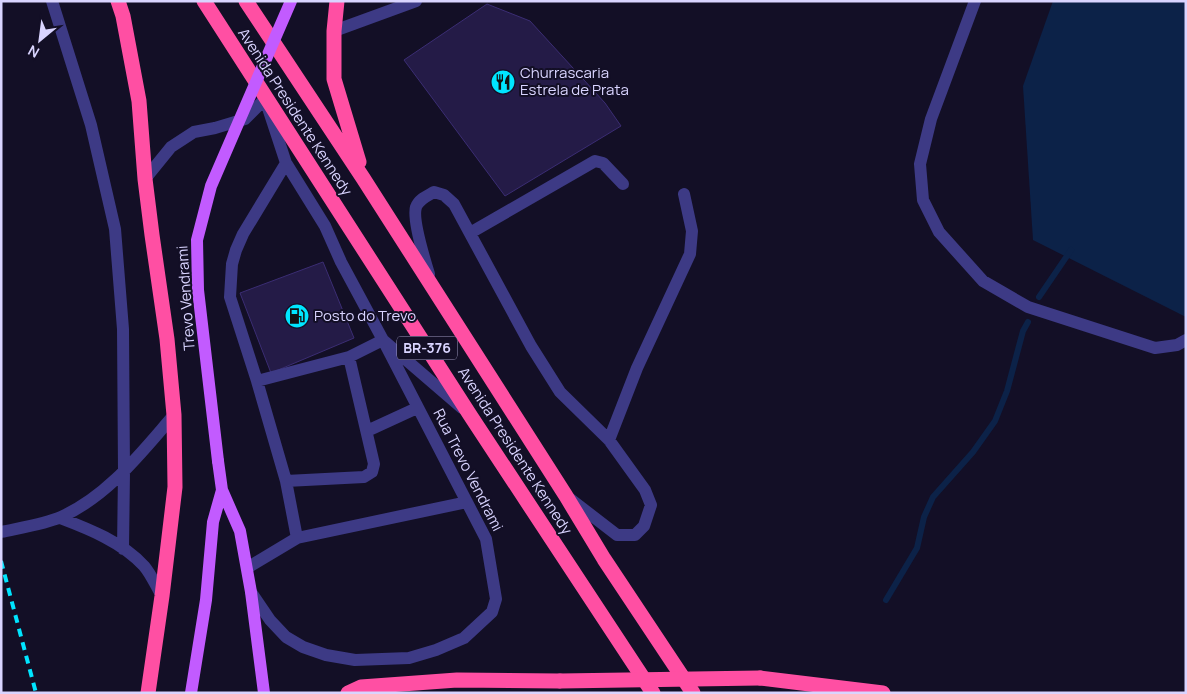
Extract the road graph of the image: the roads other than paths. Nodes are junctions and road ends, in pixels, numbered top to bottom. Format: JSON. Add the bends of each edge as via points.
{"nodes":[{"id":1,"x":52,"y":1,"type":"edge"},
{"id":2,"x":118,"y":1,"type":"edge"},
{"id":3,"x":204,"y":1,"type":"edge"},
{"id":4,"x":246,"y":1,"type":"edge"},
{"id":5,"x":291,"y":1,"type":"edge"},
{"id":6,"x":337,"y":1,"type":"edge"},
{"id":7,"x":416,"y":1,"type":"edge"},
{"id":8,"x":974,"y":1,"type":"edge"},
{"id":9,"x":334,"y":31,"type":"junction"},
{"id":10,"x":266,"y":99,"type":"junction"},
{"id":11,"x":286,"y":163,"type":"junction"},
{"id":12,"x":363,"y":178,"type":"junction"},
{"id":13,"x":145,"y":179,"type":"junction"},
{"id":14,"x":623,"y":184,"type":"dead end"},
{"id":15,"x":684,"y":194,"type":"dead end"},
{"id":16,"x":470,"y":233,"type":"junction"},
{"id":17,"x":437,"y":295,"type":"junction"},
{"id":18,"x":383,"y":340,"type":"junction"},
{"id":19,"x":1186,"y":340,"type":"edge"},
{"id":20,"x":349,"y":357,"type":"junction"},
{"id":21,"x":257,"y":381,"type":"junction"},
{"id":22,"x":417,"y":408,"type":"junction"},
{"id":23,"x":174,"y":415,"type":"junction"},
{"id":24,"x":470,"y":415,"type":"junction"},
{"id":25,"x":367,"y":431,"type":"junction"},
{"id":26,"x":609,"y":440,"type":"junction"},
{"id":27,"x":124,"y":472,"type":"junction"},
{"id":28,"x":286,"y":481,"type":"junction"},
{"id":29,"x":222,"y":490,"type":"junction"},
{"id":30,"x":566,"y":496,"type":"junction"},
{"id":31,"x":467,"y":502,"type":"junction"},
{"id":32,"x":60,"y":518,"type":"junction"},
{"id":33,"x":1,"y":532,"type":"edge"},
{"id":34,"x":297,"y":538,"type":"junction"},
{"id":35,"x":123,"y":549,"type":"junction"},
{"id":36,"x":247,"y":568,"type":"junction"},
{"id":37,"x":251,"y":592,"type":"junction"},
{"id":38,"x":162,"y":596,"type":"junction"},
{"id":39,"x":148,"y":693,"type":"edge"},
{"id":40,"x":191,"y":693,"type":"edge"},
{"id":41,"x":264,"y":693,"type":"edge"},
{"id":42,"x":348,"y":693,"type":"edge"},
{"id":43,"x":653,"y":693,"type":"edge"},
{"id":44,"x":693,"y":693,"type":"edge"},
{"id":45,"x":883,"y":693,"type":"edge"}],
"edges":[{"from":1,"to":27,"type":"street","via":[[91,124],[115,229],[123,329]]},
{"from":2,"to":13,"type":"highway","via":[[139,101]]},
{"from":3,"to":10,"type":"highway","name":"Avenida Presidente Kennedy","number":"BR-376"},
{"from":4,"to":12,"type":"highway","name":"Avenida Presidente Kennedy","number":"BR-376"},
{"from":5,"to":29,"type":"main road","name":"Trevo Vendrami","bridge":true,"via":[[211,186],[197,240],[198,290]]},
{"from":6,"to":9,"type":"highway"},
{"from":7,"to":9,"type":"street"},
{"from":8,"to":19,"type":"street","via":[[931,119],[920,164],[923,200],[939,232],[983,282],[1028,307],[1154,348],[1177,345]]},
{"from":9,"to":12,"type":"highway","via":[[334,79]]},
{"from":10,"to":11,"type":"street","name":"Rua Trevo Vendrami"},
{"from":10,"to":13,"type":"street","via":[[245,119],[194,132],[170,147]]},
{"from":10,"to":24,"type":"highway","name":"Avenida Presidente Kennedy","number":"BR-376"},
{"from":11,"to":18,"type":"street","name":"Rua Trevo Vendrami","via":[[325,226]]},
{"from":11,"to":21,"type":"street","via":[[243,234],[232,264],[230,296]]},
{"from":12,"to":17,"type":"highway","name":"Avenida Presidente Kennedy","number":"BR-376"},
{"from":13,"to":23,"type":"highway"},
{"from":14,"to":16,"type":"street","via":[[603,163],[596,161]]},
{"from":15,"to":26,"type":"street","via":[[692,231],[690,254],[637,368]]},
{"from":16,"to":17,"type":"street","via":[[454,204],[444,195],[434,192],[421,199],[416,207],[424,260]]},
{"from":16,"to":26,"type":"street","via":[[531,346],[560,392]]},
{"from":17,"to":30,"type":"highway","name":"Avenida Presidente Kennedy","number":"BR-376"},
{"from":18,"to":20,"type":"street"},
{"from":18,"to":22,"type":"street","name":"Rua Trevo Vendrami"},
{"from":18,"to":24,"type":"street"},
{"from":20,"to":21,"type":"street"},
{"from":20,"to":25,"type":"street"},
{"from":21,"to":28,"type":"street"},
{"from":22,"to":25,"type":"street"},
{"from":22,"to":31,"type":"street","name":"Rua Trevo Vendrami"},
{"from":23,"to":27,"type":"street"},
{"from":23,"to":38,"type":"highway","via":[[175,487]]},
{"from":24,"to":43,"type":"highway","name":"Avenida Presidente Kennedy","number":"BR-376"},
{"from":25,"to":28,"type":"street","via":[[374,464],[372,472],[364,477]]},
{"from":26,"to":30,"type":"street","via":[[645,490],[651,505],[644,526],[635,535],[617,535]]},
{"from":27,"to":32,"type":"street","via":[[93,499]]},
{"from":27,"to":35,"type":"street"},
{"from":28,"to":34,"type":"street"},
{"from":29,"to":36,"type":"main road","via":[[240,531]]},
{"from":29,"to":40,"type":"main road","via":[[213,522],[206,600]]},
{"from":30,"to":44,"type":"highway","name":"Avenida Presidente Kennedy","number":"BR-376"},
{"from":31,"to":34,"type":"street"},
{"from":31,"to":37,"type":"street","name":"Rua Trevo Vendrami","via":[[486,539],[496,599],[492,612],[478,627],[464,638],[436,650],[410,658],[382,660],[326,655],[286,637]]},
{"from":32,"to":33,"type":"street"},
{"from":32,"to":35,"type":"street","via":[[93,531]]},
{"from":34,"to":36,"type":"street"},
{"from":35,"to":38,"type":"street","via":[[144,566]]},
{"from":36,"to":37,"type":"main road"},
{"from":37,"to":41,"type":"main road"},
{"from":38,"to":39,"type":"highway"},
{"from":42,"to":45,"type":"highway","bridge":true,"via":[[361,687],[457,680],[760,678]]}]}
